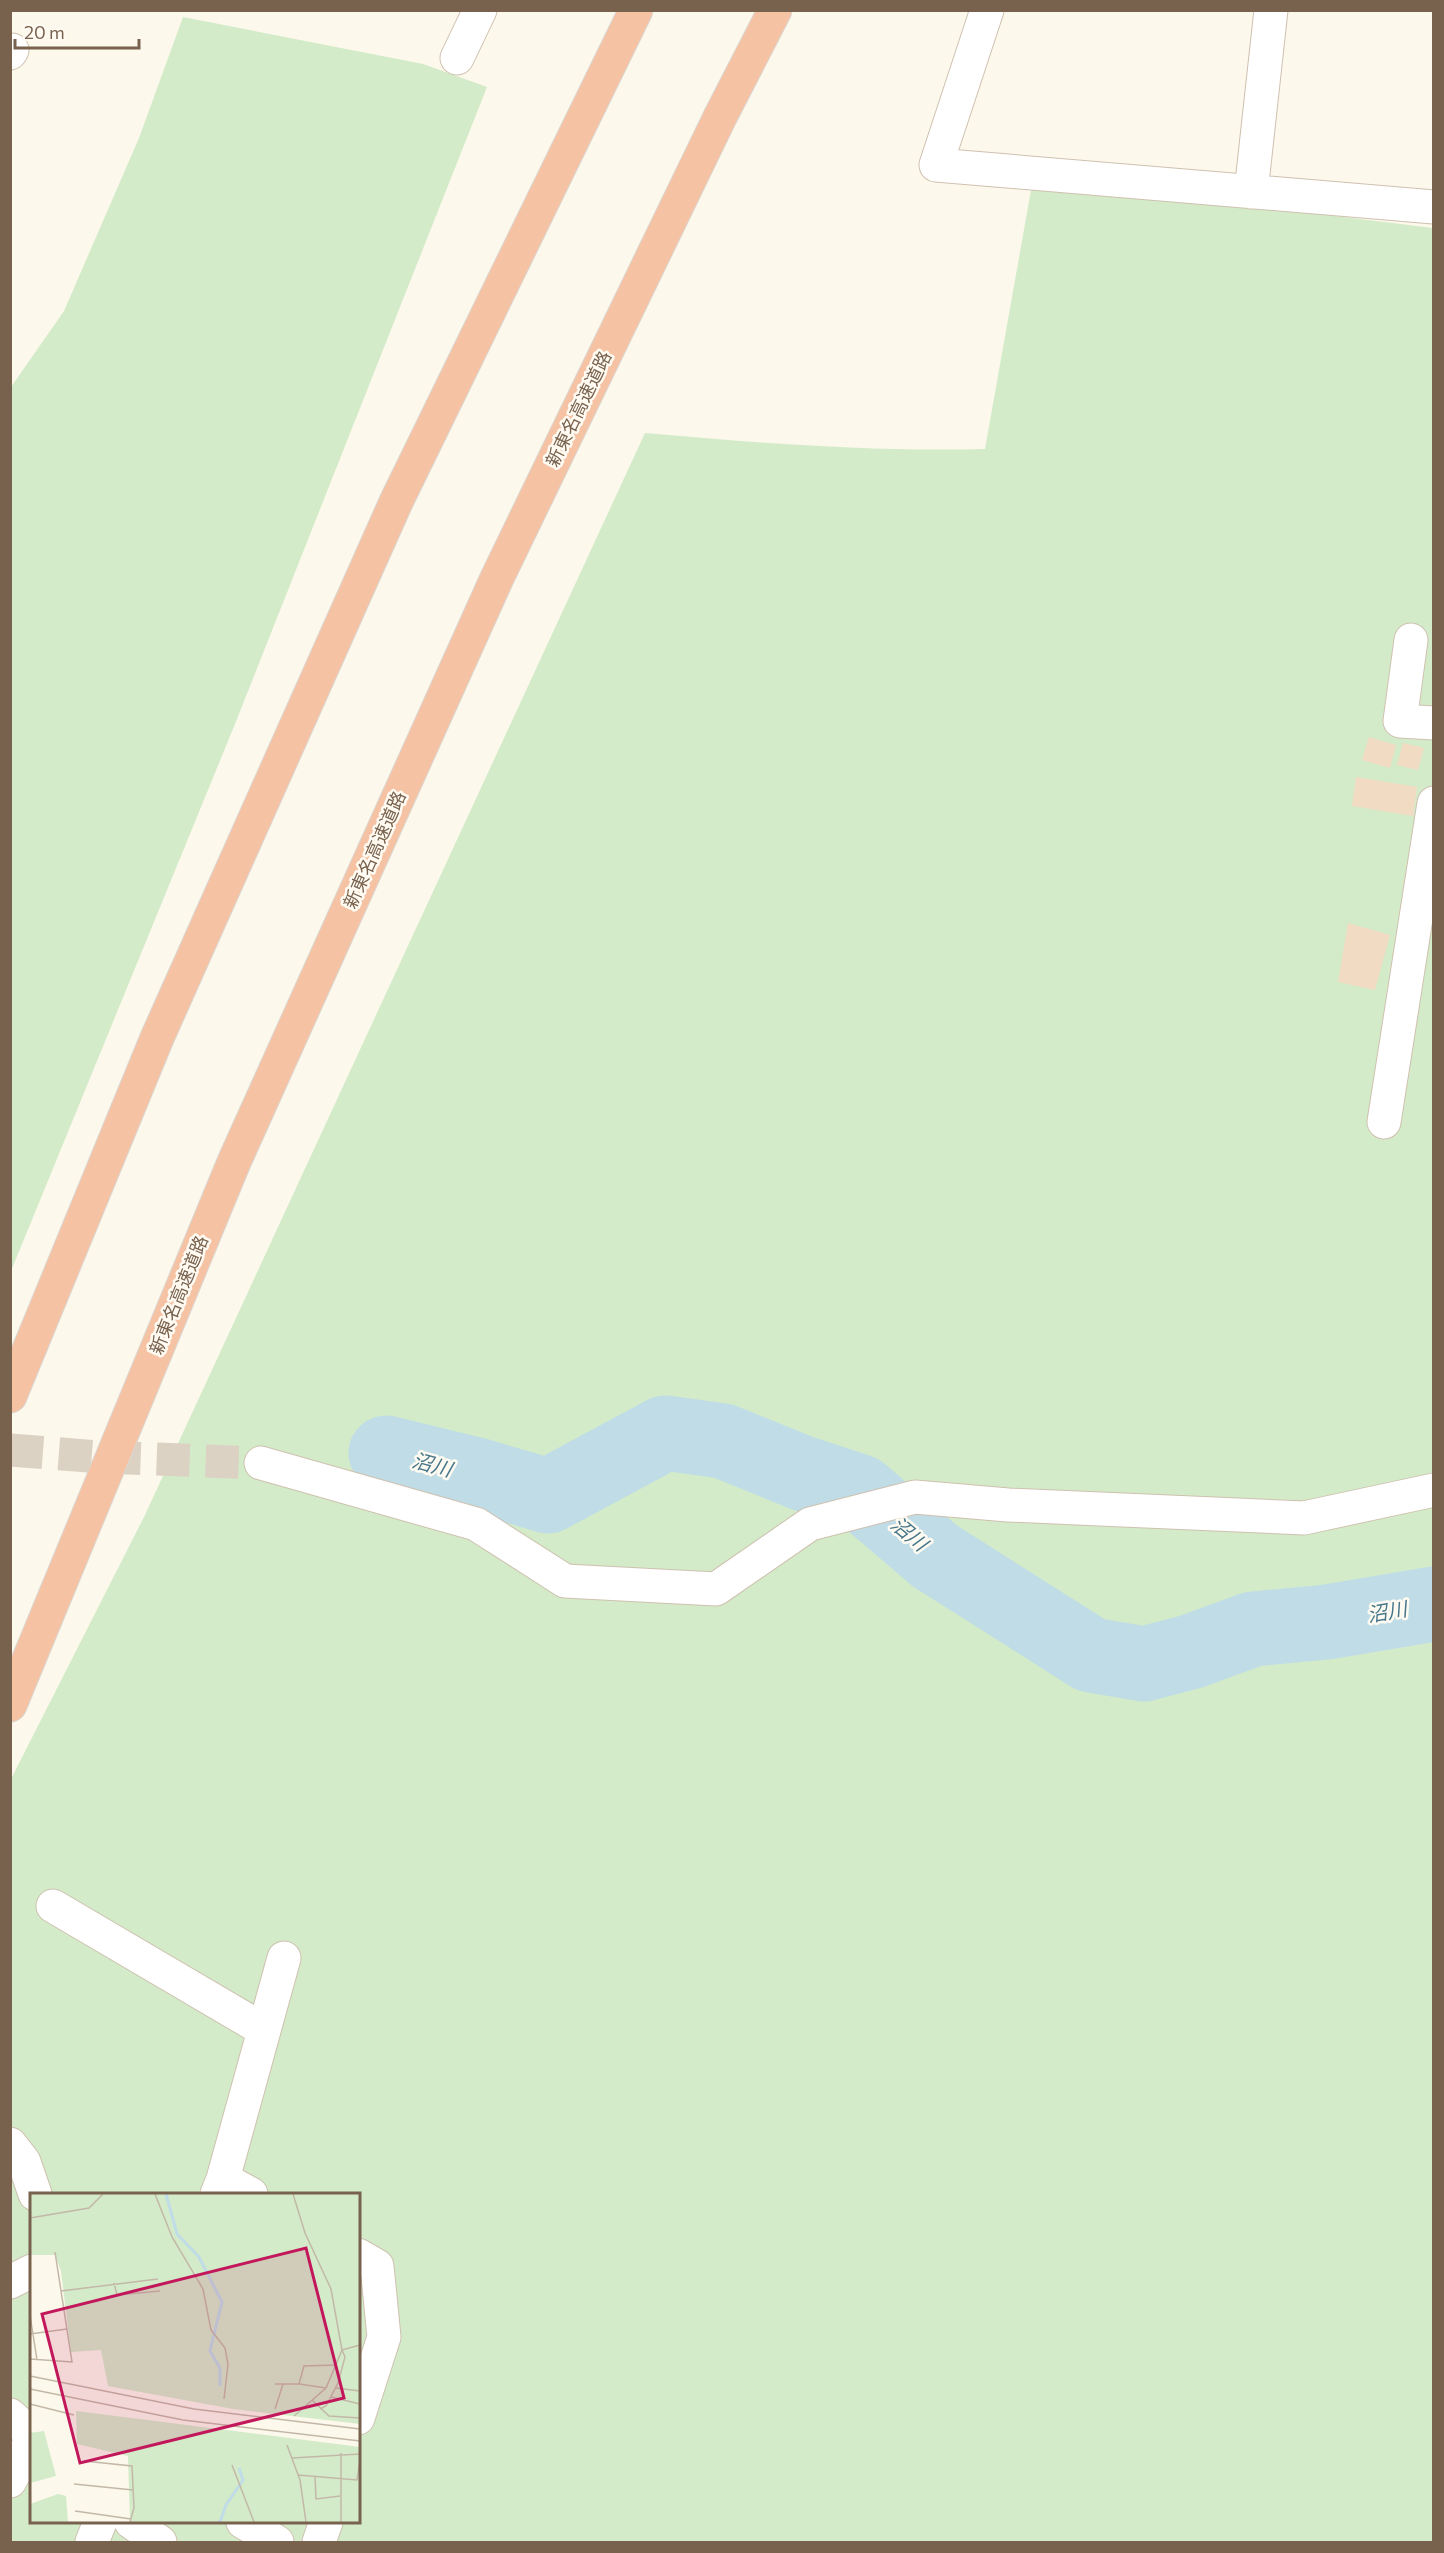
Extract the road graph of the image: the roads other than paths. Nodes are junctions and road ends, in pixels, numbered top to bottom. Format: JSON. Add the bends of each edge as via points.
{"nodes":[{"id":1,"x":480,"y":10,"type":"edge"},
{"id":2,"x":636,"y":10,"type":"edge"},
{"id":3,"x":775,"y":10,"type":"edge"},
{"id":4,"x":987,"y":10,"type":"edge"},
{"id":5,"x":1271,"y":10,"type":"edge"},
{"id":6,"x":457,"y":58,"type":"dead end"},
{"id":7,"x":1251,"y":192,"type":"junction"},
{"id":8,"x":1434,"y":207,"type":"edge"},
{"id":9,"x":1411,"y":640,"type":"dead end"},
{"id":10,"x":1434,"y":723,"type":"edge"},
{"id":11,"x":1434,"y":803,"type":"edge"},
{"id":12,"x":1384,"y":1122,"type":"dead end"},
{"id":13,"x":10,"y":1396,"type":"edge"},
{"id":14,"x":261,"y":1463,"type":"tunnel mouth"},
{"id":15,"x":1434,"y":1490,"type":"edge"},
{"id":16,"x":10,"y":1705,"type":"edge"},
{"id":17,"x":53,"y":1906,"type":"dead end"},
{"id":18,"x":284,"y":1958,"type":"dead end"},
{"id":19,"x":264,"y":2030,"type":"junction"},
{"id":20,"x":10,"y":2144,"type":"edge"},
{"id":21,"x":220,"y":2187,"type":"edge"},
{"id":22,"x":35,"y":2193,"type":"edge"},
{"id":23,"x":247,"y":2193,"type":"edge"},
{"id":24,"x":360,"y":2256,"type":"edge"},
{"id":25,"x":30,"y":2272,"type":"edge"},
{"id":26,"x":10,"y":2282,"type":"edge"},
{"id":27,"x":360,"y":2412,"type":"edge"},
{"id":28,"x":10,"y":2415,"type":"edge"},
{"id":29,"x":30,"y":2435,"type":"edge"},
{"id":30,"x":30,"y":2441,"type":"edge"},
{"id":31,"x":10,"y":2481,"type":"edge"},
{"id":32,"x":100,"y":2523,"type":"edge"},
{"id":33,"x":132,"y":2523,"type":"edge"},
{"id":34,"x":245,"y":2523,"type":"edge"},
{"id":35,"x":326,"y":2523,"type":"edge"},
{"id":36,"x":92,"y":2542,"type":"edge"},
{"id":37,"x":160,"y":2542,"type":"edge"},
{"id":38,"x":277,"y":2542,"type":"edge"},
{"id":39,"x":319,"y":2542,"type":"edge"}],
"edges":[{"from":1,"to":6,"type":"street"},
{"from":2,"to":13,"type":"highway","via":[[396,502],[157,1038]]},
{"from":3,"to":16,"type":"highway","name":"新東名高速道路","via":[[503,567],[434,718],[234,1162]]},
{"from":4,"to":7,"type":"street","via":[[936,165]]},
{"from":5,"to":7,"type":"street"},
{"from":7,"to":8,"type":"street"},
{"from":9,"to":10,"type":"street","via":[[1400,721]]},
{"from":11,"to":12,"type":"street"},
{"from":14,"to":15,"type":"street","via":[[476,1524],[565,1581],[716,1588],[810,1524],[915,1497],[1304,1518]]},
{"from":17,"to":19,"type":"street"},
{"from":18,"to":19,"type":"street"},
{"from":19,"to":21,"type":"street"},
{"from":20,"to":22,"type":"street","via":[[24,2162]]},
{"from":21,"to":23,"type":"street"},
{"from":24,"to":27,"type":"street","via":[[377,2266],[384,2337]]},
{"from":25,"to":26,"type":"street"},
{"from":28,"to":29,"type":"street"},
{"from":30,"to":31,"type":"street"},
{"from":32,"to":36,"type":"street"},
{"from":33,"to":37,"type":"street"},
{"from":34,"to":38,"type":"street"},
{"from":35,"to":39,"type":"street"}]}
